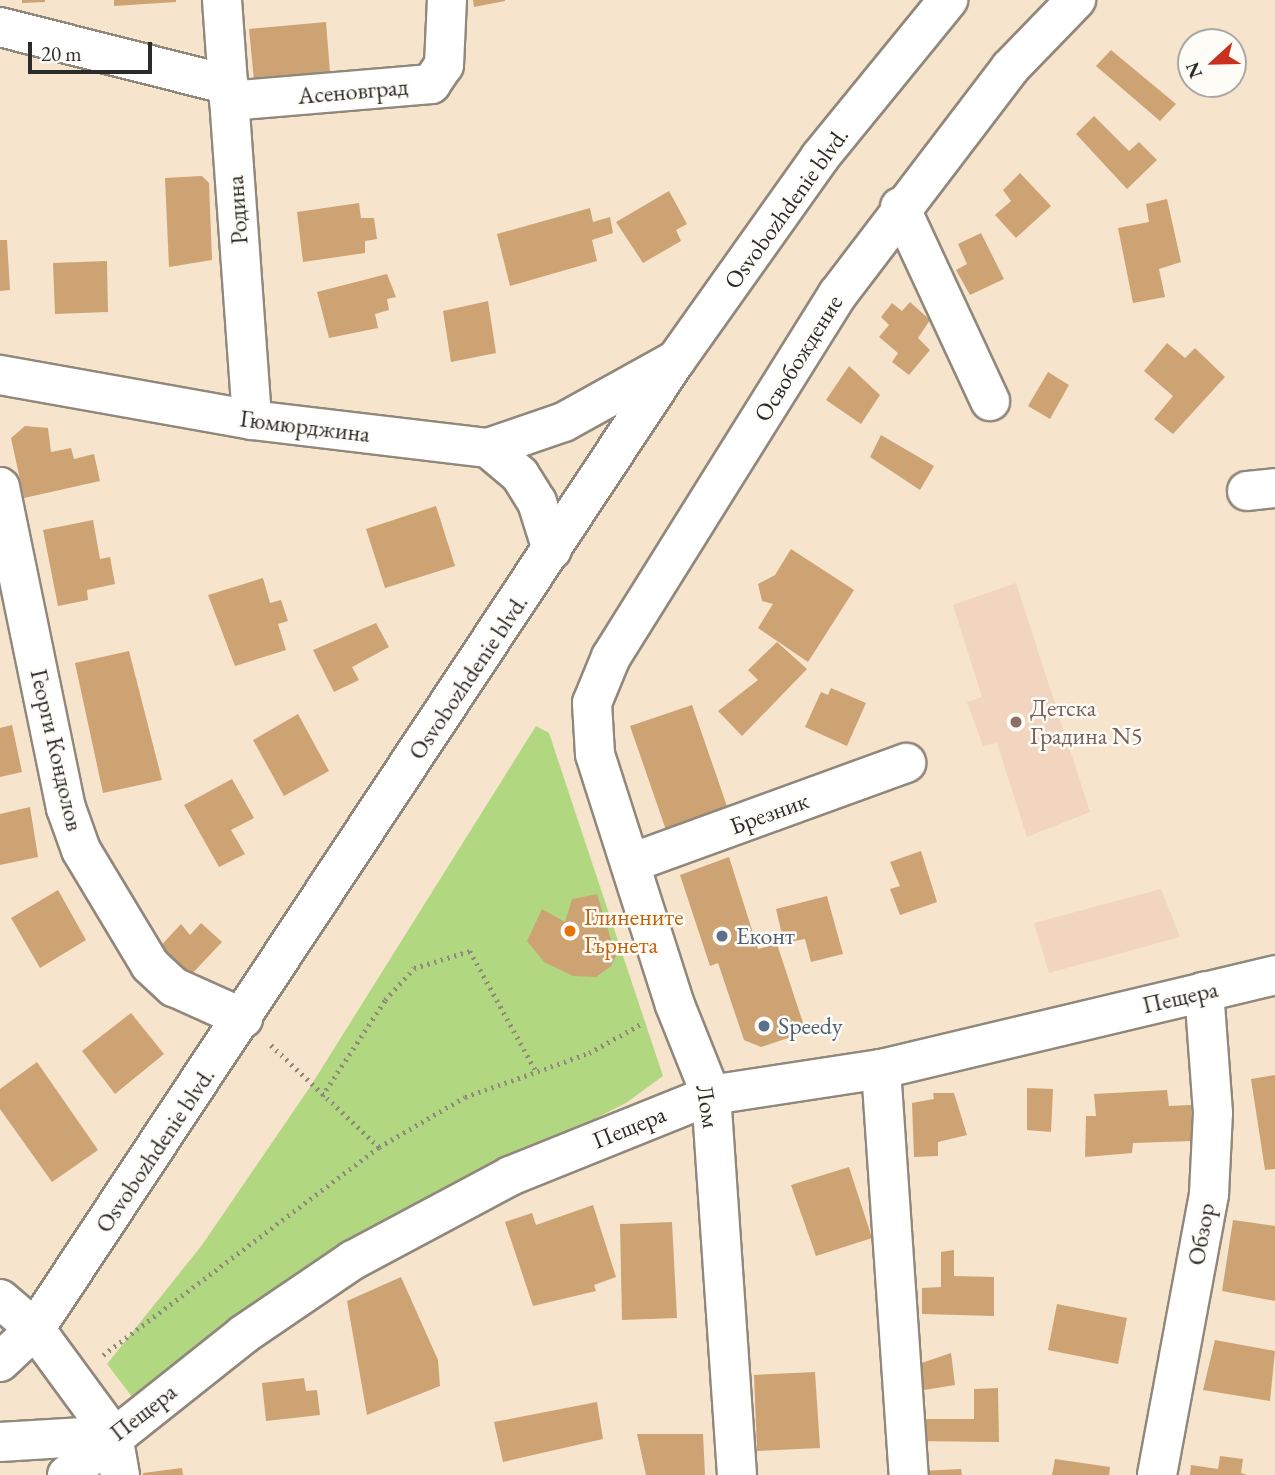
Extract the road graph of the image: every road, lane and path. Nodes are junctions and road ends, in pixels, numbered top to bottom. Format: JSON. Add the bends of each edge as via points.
{"nodes":[{"id":1,"x":222,"y":0,"type":"edge"},
{"id":2,"x":447,"y":0,"type":"edge"},
{"id":3,"x":948,"y":0,"type":"edge"},
{"id":4,"x":1076,"y":0,"type":"edge"},
{"id":5,"x":0,"y":27,"type":"edge"},
{"id":6,"x":229,"y":93,"type":"junction"},
{"id":7,"x":900,"y":207,"type":"junction"},
{"id":8,"x":676,"y":360,"type":"junction"},
{"id":9,"x":0,"y":375,"type":"edge"},
{"id":10,"x":990,"y":401,"type":"dead end"},
{"id":11,"x":252,"y":421,"type":"junction"},
{"id":12,"x":488,"y":448,"type":"junction"},
{"id":13,"x":0,"y":487,"type":"edge"},
{"id":14,"x":552,"y":550,"type":"junction"},
{"id":15,"x":595,"y":754,"type":"joint"},
{"id":16,"x":906,"y":763,"type":"dead end"},
{"id":17,"x":631,"y":863,"type":"junction"},
{"id":18,"x":1275,"y":975,"type":"edge"},
{"id":19,"x":1204,"y":991,"type":"junction"},
{"id":20,"x":675,"y":1005,"type":"junction"},
{"id":21,"x":243,"y":1018,"type":"junction"},
{"id":22,"x":881,"y":1069,"type":"junction"},
{"id":23,"x":537,"y":1073,"type":"junction"},
{"id":24,"x":711,"y":1095,"type":"junction"},
{"id":25,"x":322,"y":1096,"type":"junction"},
{"id":26,"x":379,"y":1147,"type":"junction"},
{"id":27,"x":0,"y":1299,"type":"edge"},
{"id":28,"x":36,"y":1329,"type":"junction"},
{"id":29,"x":99,"y":1358,"type":"dead end"},
{"id":30,"x":0,"y":1363,"type":"edge"},
{"id":31,"x":113,"y":1435,"type":"junction"},
{"id":32,"x":0,"y":1442,"type":"edge"},
{"id":33,"x":68,"y":1475,"type":"edge"},
{"id":34,"x":120,"y":1475,"type":"edge"},
{"id":35,"x":737,"y":1475,"type":"edge"},
{"id":36,"x":909,"y":1475,"type":"edge"},
{"id":37,"x":1157,"y":1475,"type":"edge"}],
"edges":[{"from":1,"to":6,"type":"street","name":"Родина"},
{"from":2,"to":6,"type":"street","name":"Асеновград","via":[[444,65],[431,84]]},
{"from":3,"to":8,"type":"street","name":"Osvobozhdenie blvd.","via":[[820,157]]},
{"from":4,"to":7,"type":"street","name":"Освобождение","via":[[1010,68]]},
{"from":5,"to":6,"type":"street"},
{"from":6,"to":11,"type":"street","name":"Родина"},
{"from":7,"to":10,"type":"street"},
{"from":7,"to":15,"type":"street","name":"Освобождение","via":[[838,294],[611,657],[592,703]]},
{"from":8,"to":12,"type":"street","via":[[564,422]]},
{"from":8,"to":14,"type":"street","name":"Osvobozhdenie blvd."},
{"from":9,"to":11,"type":"street","name":"Гюмюрджина"},
{"from":11,"to":12,"type":"street","name":"Гюмюрджина"},
{"from":12,"to":14,"type":"street","via":[[531,493]]},
{"from":13,"to":21,"type":"street","name":"Георги Кондолов","via":[[70,818],[124,930],[174,988]]},
{"from":14,"to":21,"type":"street","name":"Osvobozhdenie blvd."},
{"from":15,"to":17,"type":"street","name":"Лом"},
{"from":16,"to":17,"type":"street","name":"Брезник"},
{"from":17,"to":20,"type":"street","name":"Лом"},
{"from":18,"to":19,"type":"street","name":"Пещера"},
{"from":19,"to":22,"type":"street","name":"Пещера"},
{"from":19,"to":37,"type":"street","name":"Обзор","via":[[1212,1101],[1209,1194]]},
{"from":20,"to":23,"type":"path","via":[[589,1054]]},
{"from":20,"to":24,"type":"street","name":"Лом"},
{"from":21,"to":25,"type":"path"},
{"from":21,"to":28,"type":"street","name":"Osvobozhdenie blvd."},
{"from":22,"to":24,"type":"street","name":"Пещера"},
{"from":22,"to":36,"type":"street"},
{"from":23,"to":25,"type":"path","via":[[470,951],[414,968],[385,1000]]},
{"from":23,"to":26,"type":"path","via":[[465,1097]]},
{"from":24,"to":31,"type":"street","name":"Пещера","via":[[510,1176],[353,1260]]},
{"from":24,"to":35,"type":"street","name":"Лом"},
{"from":25,"to":26,"type":"path"},
{"from":26,"to":29,"type":"path"},
{"from":27,"to":28,"type":"street"},
{"from":28,"to":30,"type":"street","name":"Osvobozhdenie blvd."},
{"from":28,"to":31,"type":"street"},
{"from":31,"to":32,"type":"street"},
{"from":31,"to":33,"type":"street","name":"Пещера"},
{"from":31,"to":34,"type":"street"}]}
